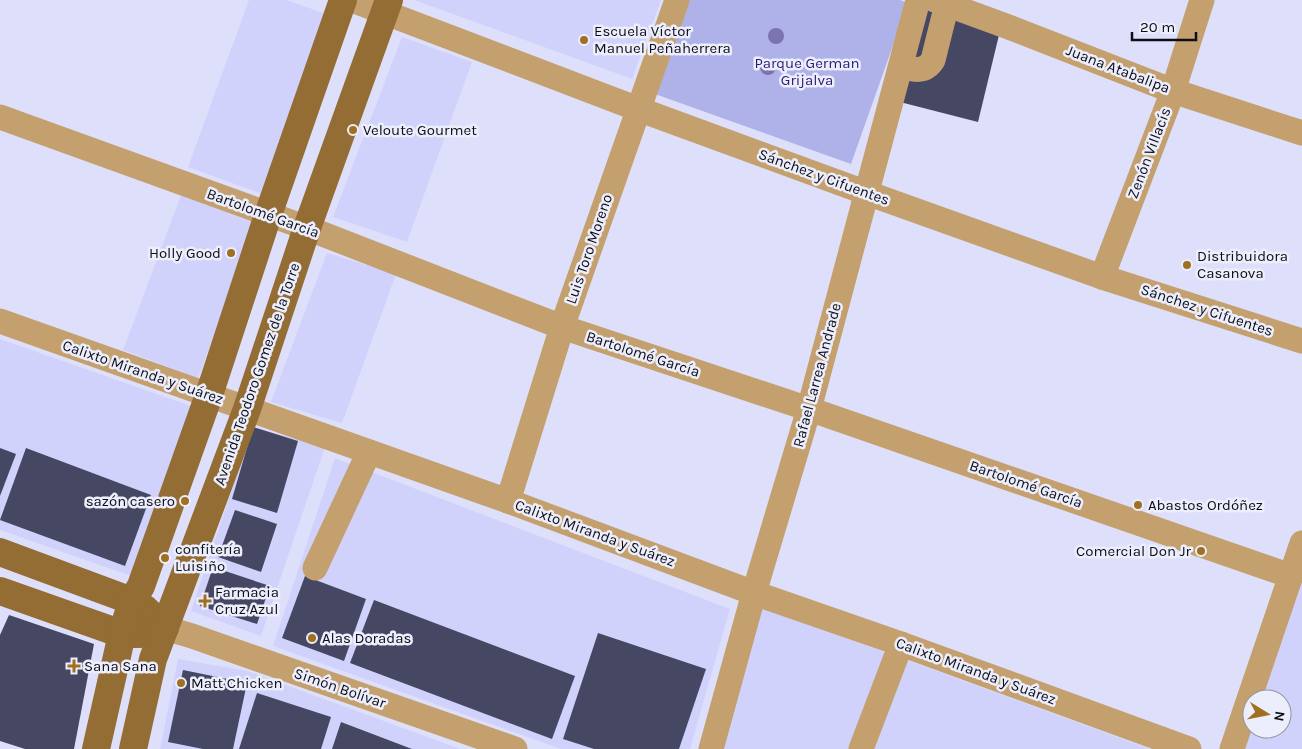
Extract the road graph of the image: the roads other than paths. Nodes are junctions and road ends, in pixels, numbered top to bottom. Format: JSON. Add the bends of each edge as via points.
{"nodes":[{"id":1,"x":343,"y":0,"type":"edge"},
{"id":2,"x":352,"y":0,"type":"edge"},
{"id":3,"x":677,"y":0,"type":"edge"},
{"id":4,"x":918,"y":0,"type":"edge"},
{"id":5,"x":1202,"y":0,"type":"edge"},
{"id":6,"x":941,"y":2,"type":"edge"},
{"id":7,"x":386,"y":6,"type":"edge"},
{"id":8,"x":901,"y":66,"type":"junction"},
{"id":9,"x":1173,"y":91,"type":"junction"},
{"id":10,"x":638,"y":109,"type":"junction"},
{"id":11,"x":0,"y":117,"type":"edge"},
{"id":12,"x":1302,"y":134,"type":"edge"},
{"id":13,"x":867,"y":193,"type":"junction"},
{"id":14,"x":268,"y":215,"type":"junction"},
{"id":15,"x":307,"y":228,"type":"junction"},
{"id":16,"x":1102,"y":277,"type":"junction"},
{"id":17,"x":0,"y":322,"type":"edge"},
{"id":18,"x":562,"y":327,"type":"junction"},
{"id":19,"x":1302,"y":341,"type":"edge"},
{"id":20,"x":209,"y":395,"type":"junction"},
{"id":21,"x":248,"y":409,"type":"junction"},
{"id":22,"x":809,"y":409,"type":"junction"},
{"id":23,"x":370,"y":452,"type":"junction"},
{"id":24,"x":508,"y":501,"type":"junction"},
{"id":25,"x":1302,"y":543,"type":"edge"},
{"id":26,"x":0,"y":552,"type":"edge"},
{"id":27,"x":315,"y":568,"type":"dead end"},
{"id":28,"x":1291,"y":576,"type":"junction"},
{"id":29,"x":0,"y":591,"type":"edge"},
{"id":30,"x":754,"y":593,"type":"junction"},
{"id":31,"x":132,"y":601,"type":"junction"},
{"id":32,"x":165,"y":628,"type":"junction"},
{"id":33,"x":122,"y":634,"type":"junction"},
{"id":34,"x":901,"y":644,"type":"junction"},
{"id":35,"x":96,"y":749,"type":"edge"},
{"id":36,"x":133,"y":749,"type":"edge"},
{"id":37,"x":515,"y":749,"type":"edge"},
{"id":38,"x":711,"y":749,"type":"edge"},
{"id":39,"x":861,"y":749,"type":"edge"},
{"id":40,"x":1189,"y":749,"type":"edge"},
{"id":41,"x":1232,"y":749,"type":"edge"}],
"edges":[{"from":1,"to":14,"type":"main road"},
{"from":2,"to":7,"type":"street","name":"Sánchez y Cifuentes"},
{"from":3,"to":10,"type":"street","name":"Luis Toro Moreno"},
{"from":4,"to":8,"type":"street","name":"Rafael Larrea Andrade"},
{"from":5,"to":9,"type":"street","name":"Zenón Villacís"},
{"from":6,"to":8,"type":"street","via":[[933,60],[924,69]]},
{"from":6,"to":9,"type":"street","name":"Juana Atabalipa"},
{"from":7,"to":10,"type":"street","name":"Sánchez y Cifuentes"},
{"from":7,"to":15,"type":"main road","name":"Avenida Teodoro Gomez de la Torre"},
{"from":8,"to":13,"type":"street","name":"Rafael Larrea Andrade"},
{"from":9,"to":12,"type":"street","name":"Juana Atabalipa"},
{"from":9,"to":16,"type":"street","name":"Zenón Villacís"},
{"from":10,"to":13,"type":"street","name":"Sánchez y Cifuentes"},
{"from":10,"to":18,"type":"street","name":"Luis Toro Moreno"},
{"from":11,"to":14,"type":"street","name":"Bartolomé García"},
{"from":13,"to":16,"type":"street","name":"Sánchez y Cifuentes"},
{"from":13,"to":22,"type":"street","name":"Rafael Larrea Andrade"},
{"from":14,"to":15,"type":"street","name":"Bartolomé García"},
{"from":14,"to":20,"type":"main road"},
{"from":15,"to":18,"type":"street","name":"Bartolomé García"},
{"from":15,"to":21,"type":"main road","name":"Avenida Teodoro Gomez de la Torre"},
{"from":16,"to":19,"type":"street","name":"Sánchez y Cifuentes"},
{"from":17,"to":20,"type":"street","name":"Calixto Miranda y Suárez"},
{"from":18,"to":22,"type":"street","name":"Bartolomé García"},
{"from":18,"to":24,"type":"street","name":"Luis Toro Moreno"},
{"from":20,"to":21,"type":"street","name":"Calixto Miranda y Suárez"},
{"from":20,"to":31,"type":"main road","via":[[141,586]]},
{"from":21,"to":23,"type":"street","name":"Calixto Miranda y Suárez"},
{"from":21,"to":32,"type":"main road","name":"Avenida Teodoro Gomez de la Torre"},
{"from":22,"to":28,"type":"street","name":"Bartolomé García"},
{"from":22,"to":30,"type":"street","name":"Rafael Larrea Andrade"},
{"from":23,"to":24,"type":"street","name":"Calixto Miranda y Suárez"},
{"from":23,"to":27,"type":"street"},
{"from":24,"to":30,"type":"street","name":"Calixto Miranda y Suárez"},
{"from":25,"to":28,"type":"street"},
{"from":26,"to":31,"type":"main road"},
{"from":28,"to":41,"type":"street"},
{"from":29,"to":33,"type":"main road"},
{"from":30,"to":34,"type":"street","name":"Calixto Miranda y Suárez"},
{"from":30,"to":38,"type":"street","name":"Rafael Larrea Andrade"},
{"from":31,"to":32,"type":"main road"},
{"from":31,"to":33,"type":"main road"},
{"from":32,"to":33,"type":"main road"},
{"from":32,"to":36,"type":"main road","name":"Avenida Teodoro Gomez de la Torre","via":[[152,659]]},
{"from":32,"to":37,"type":"street","name":"Simón Bolívar"},
{"from":33,"to":35,"type":"main road"},
{"from":34,"to":39,"type":"street"},
{"from":34,"to":40,"type":"street","name":"Calixto Miranda y Suárez"}]}
